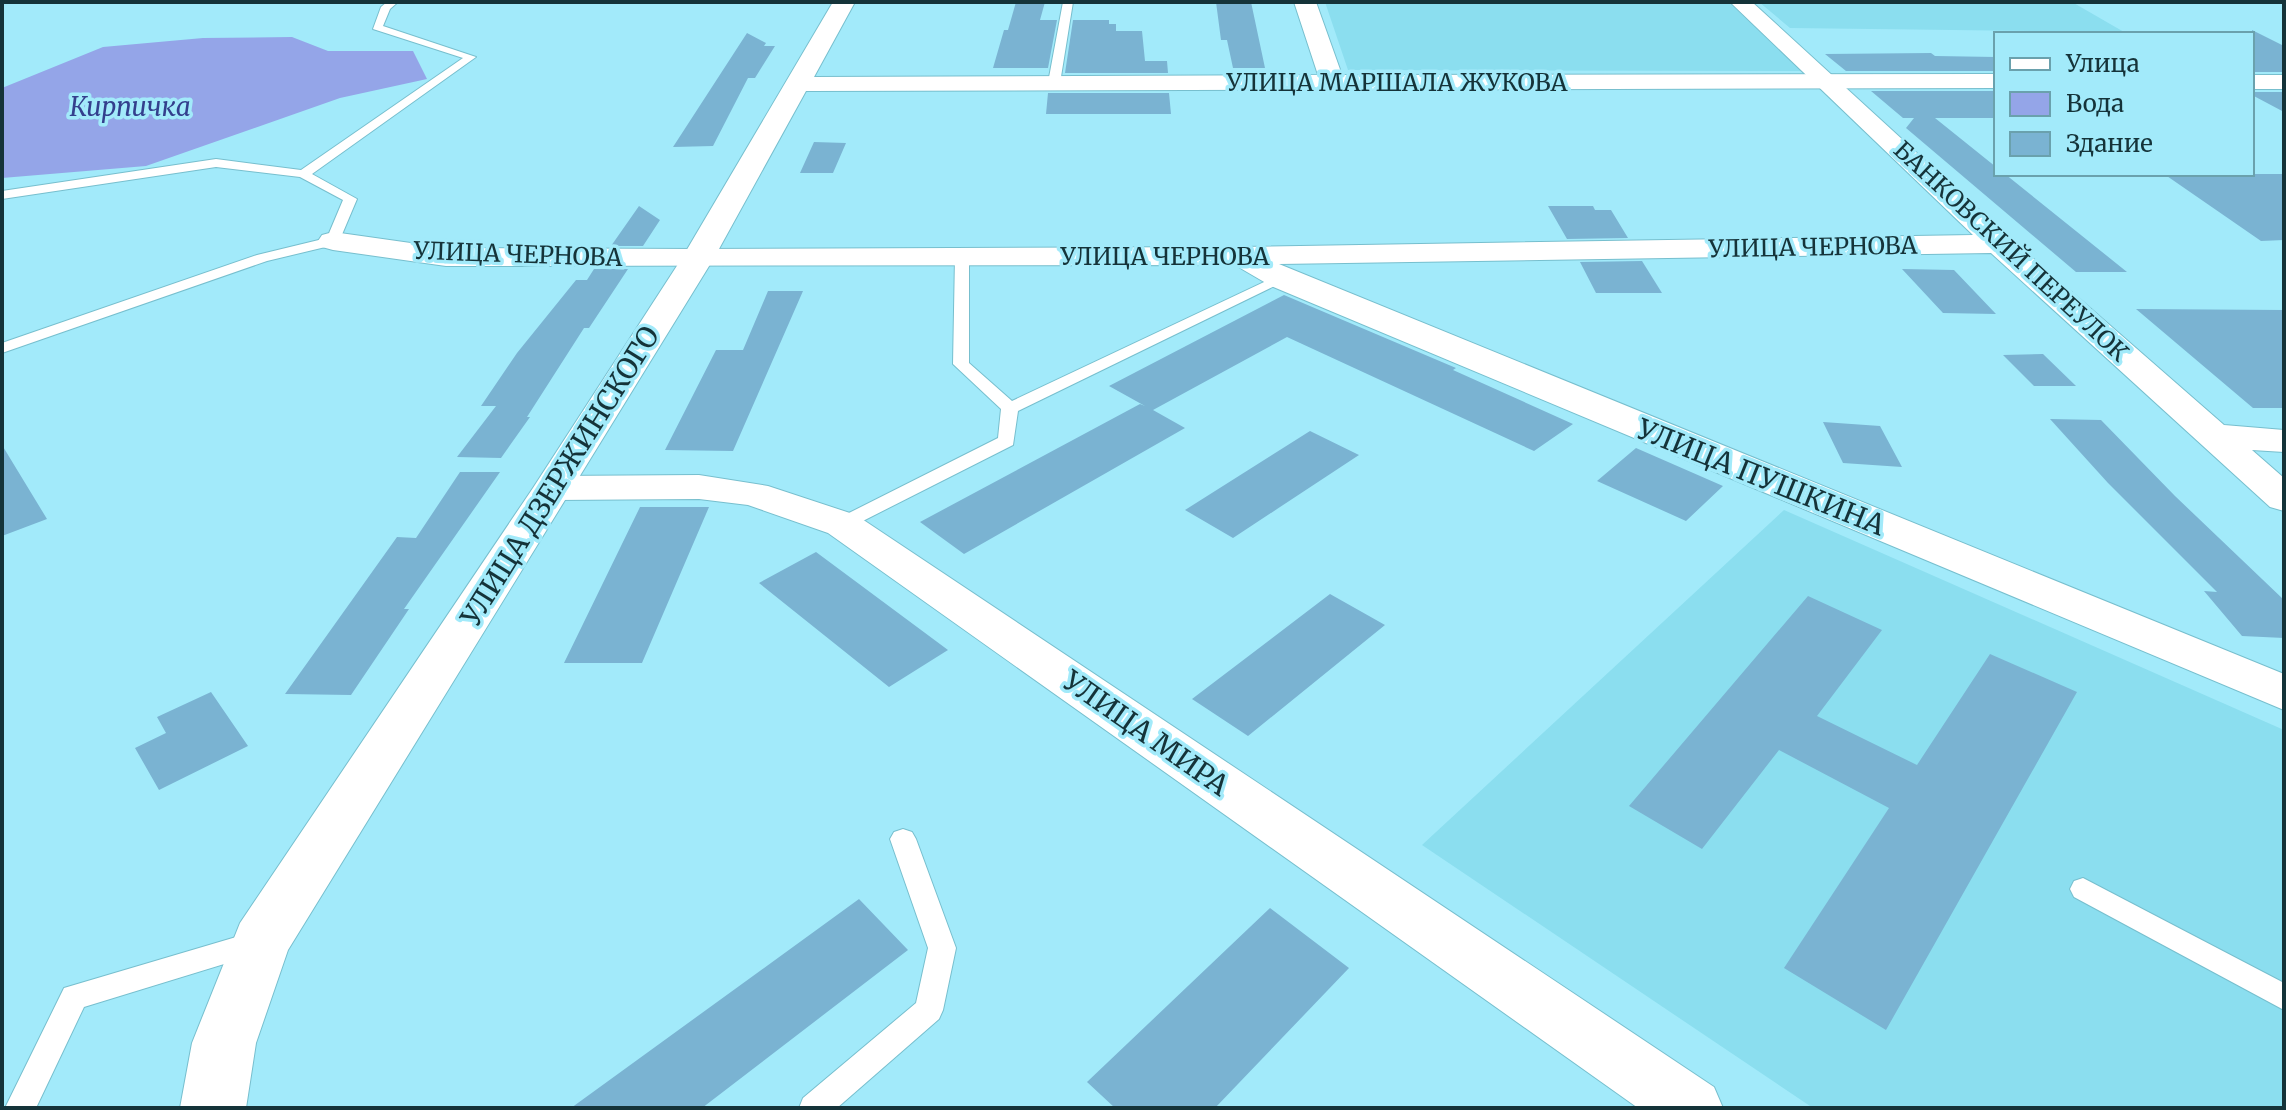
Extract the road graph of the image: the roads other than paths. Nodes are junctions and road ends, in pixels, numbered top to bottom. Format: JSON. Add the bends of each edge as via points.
{"nodes":[{"id":1,"x":844,"y":2,"type":"edge"},
{"id":2,"x":1068,"y":2,"type":"edge"},
{"id":3,"x":1305,"y":2,"type":"edge"},
{"id":4,"x":1740,"y":2,"type":"edge"},
{"id":5,"x":389,"y":5,"type":"edge"},
{"id":6,"x":1828,"y":81,"type":"junction"},
{"id":7,"x":1994,"y":81,"type":"edge"},
{"id":8,"x":1332,"y":82,"type":"junction"},
{"id":9,"x":2254,"y":82,"type":"edge"},
{"id":10,"x":2284,"y":82,"type":"edge"},
{"id":11,"x":1054,"y":83,"type":"junction"},
{"id":12,"x":799,"y":84,"type":"junction"},
{"id":13,"x":303,"y":174,"type":"junction"},
{"id":14,"x":2,"y":195,"type":"edge"},
{"id":15,"x":333,"y":241,"type":"junction"},
{"id":16,"x":1999,"y":244,"type":"junction"},
{"id":17,"x":1241,"y":256,"type":"junction"},
{"id":18,"x":962,"y":257,"type":"junction"},
{"id":19,"x":698,"y":258,"type":"junction"},
{"id":20,"x":1282,"y":279,"type":"junction"},
{"id":21,"x":2,"y":348,"type":"edge"},
{"id":22,"x":1010,"y":408,"type":"junction"},
{"id":23,"x":2214,"y":436,"type":"junction"},
{"id":24,"x":2284,"y":441,"type":"edge"},
{"id":25,"x":554,"y":488,"type":"junction"},
{"id":26,"x":2284,"y":499,"type":"edge"},
{"id":27,"x":842,"y":524,"type":"junction"},
{"id":28,"x":2284,"y":693,"type":"edge"},
{"id":29,"x":903,"y":839,"type":"dead end"},
{"id":30,"x":2083,"y":889,"type":"dead end"},
{"id":31,"x":261,"y":941,"type":"junction"},
{"id":32,"x":2284,"y":997,"type":"edge"},
{"id":33,"x":20,"y":1108,"type":"edge"},
{"id":34,"x":213,"y":1108,"type":"edge"},
{"id":35,"x":814,"y":1108,"type":"edge"},
{"id":36,"x":1691,"y":1108,"type":"edge"}],
"edges":[{"from":1,"to":12,"type":"street","name":"УЛИЦА ДЗЕРЖИНСКОГО"},
{"from":2,"to":11,"type":"lane"},
{"from":3,"to":8,"type":"street"},
{"from":4,"to":6,"type":"street","name":"БАНКОВСКИЙ ПЕРЕУЛОК"},
{"from":5,"to":13,"type":"lane","via":[[377,27],[471,57]]},
{"from":6,"to":7,"type":"street","name":"УЛИЦА МАРШАЛА ЖУКОВА"},
{"from":6,"to":8,"type":"street","name":"УЛИЦА МАРШАЛА ЖУКОВА"},
{"from":6,"to":16,"type":"street","name":"БАНКОВСКИЙ ПЕРЕУЛОК"},
{"from":8,"to":11,"type":"street","name":"УЛИЦА МАРШАЛА ЖУКОВА"},
{"from":9,"to":10,"type":"street"},
{"from":11,"to":12,"type":"street","name":"УЛИЦА МАРШАЛА ЖУКОВА"},
{"from":12,"to":19,"type":"street","name":"УЛИЦА ДЗЕРЖИНСКОГО"},
{"from":13,"to":14,"type":"lane","via":[[216,163]]},
{"from":13,"to":15,"type":"lane","via":[[350,199]]},
{"from":15,"to":19,"type":"street","name":"УЛИЦА ЧЕРНОВА","via":[[446,257]]},
{"from":15,"to":21,"type":"lane","via":[[262,258]]},
{"from":16,"to":17,"type":"street","name":"УЛИЦА ЧЕРНОВА"},
{"from":16,"to":23,"type":"street","name":"БАНКОВСКИЙ ПЕРЕУЛОК"},
{"from":17,"to":18,"type":"street","name":"УЛИЦА ЧЕРНОВА"},
{"from":17,"to":20,"type":"street","name":"УЛИЦА ПУШКИНА"},
{"from":18,"to":19,"type":"street","name":"УЛИЦА ЧЕРНОВА"},
{"from":18,"to":22,"type":"lane","via":[[961,364]]},
{"from":19,"to":25,"type":"street","name":"УЛИЦА ДЗЕРЖИНСКОГО"},
{"from":20,"to":22,"type":"lane"},
{"from":20,"to":28,"type":"street","name":"УЛИЦА ПУШКИНА"},
{"from":22,"to":27,"type":"lane","via":[[1007,441]]},
{"from":23,"to":24,"type":"street"},
{"from":23,"to":26,"type":"street","name":"БАНКОВСКИЙ ПЕРЕУЛОК"},
{"from":25,"to":27,"type":"street","name":"УЛИЦА МИРА","via":[[713,488],[754,494]]},
{"from":25,"to":31,"type":"street","name":"УЛИЦА ДЗЕРЖИНСКОГО"},
{"from":27,"to":36,"type":"street","name":"УЛИЦА МИРА"},
{"from":29,"to":35,"type":"lane","via":[[942,948],[929,1010]]},
{"from":30,"to":32,"type":"lane"},
{"from":31,"to":33,"type":"lane","via":[[74,997]]},
{"from":31,"to":34,"type":"street","name":"УЛИЦА ДЗЕРЖИНСКОГО","via":[[224,1043]]}]}
